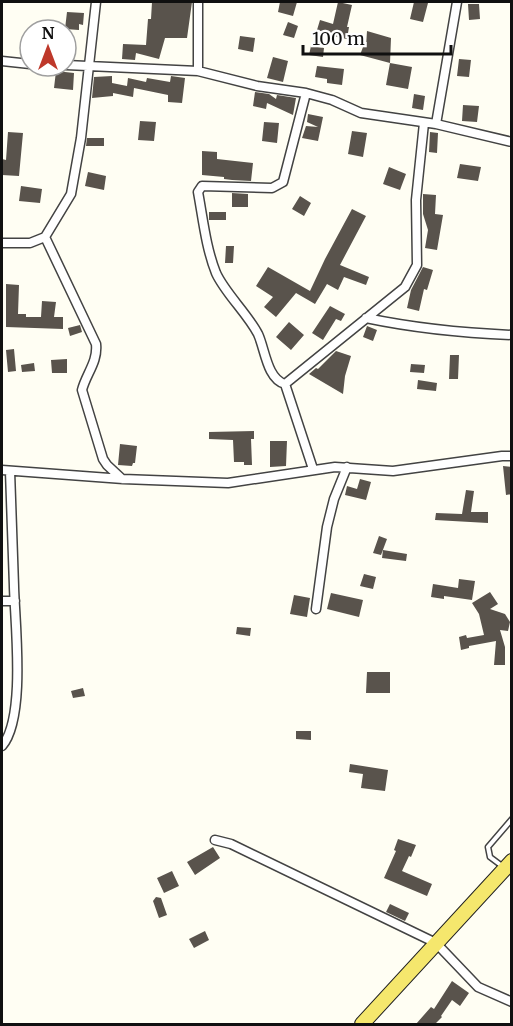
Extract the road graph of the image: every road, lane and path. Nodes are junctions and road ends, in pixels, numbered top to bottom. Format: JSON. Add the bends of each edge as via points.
{"nodes":[{"id":1,"x":96,"y":2,"type":"edge"},
{"id":2,"x":198,"y":2,"type":"edge"},
{"id":3,"x":457,"y":2,"type":"edge"},
{"id":4,"x":2,"y":61,"type":"edge"},
{"id":5,"x":18,"y":63,"type":"edge"},
{"id":6,"x":78,"y":65,"type":"edge"},
{"id":7,"x":91,"y":65,"type":"junction"},
{"id":8,"x":198,"y":71,"type":"junction"},
{"id":9,"x":306,"y":93,"type":"junction"},
{"id":10,"x":424,"y":123,"type":"junction"},
{"id":11,"x":436,"y":124,"type":"junction"},
{"id":12,"x":512,"y":142,"type":"edge"},
{"id":13,"x":45,"y":237,"type":"junction"},
{"id":14,"x":2,"y":243,"type":"edge"},
{"id":15,"x":366,"y":318,"type":"junction"},
{"id":16,"x":512,"y":334,"type":"edge"},
{"id":17,"x":285,"y":384,"type":"junction"},
{"id":18,"x":512,"y":456,"type":"edge"},
{"id":19,"x":347,"y":467,"type":"junction"},
{"id":20,"x":6,"y":470,"type":"edge"},
{"id":21,"x":313,"y":470,"type":"junction"},
{"id":22,"x":123,"y":479,"type":"junction"},
{"id":23,"x":2,"y":601,"type":"edge"},
{"id":24,"x":15,"y":601,"type":"junction"},
{"id":25,"x":316,"y":609,"type":"dead end"},
{"id":26,"x":2,"y":746,"type":"edge"},
{"id":27,"x":512,"y":819,"type":"edge"},
{"id":28,"x":215,"y":840,"type":"dead end"},
{"id":29,"x":508,"y":864,"type":"edge"},
{"id":30,"x":436,"y":943,"type":"junction"},
{"id":31,"x":512,"y":1002,"type":"edge"},
{"id":32,"x":362,"y":1024,"type":"edge"}],
"edges":[{"from":1,"to":7,"type":"street"},
{"from":2,"to":8,"type":"street"},
{"from":3,"to":11,"type":"street"},
{"from":4,"to":5,"type":"street"},
{"from":6,"to":7,"type":"street"},
{"from":7,"to":8,"type":"street"},
{"from":7,"to":13,"type":"street","via":[[75,181]]},
{"from":8,"to":9,"type":"street"},
{"from":9,"to":10,"type":"street","via":[[361,113]]},
{"from":9,"to":17,"type":"street","via":[[283,182],[272,188],[202,186],[198,192],[217,275],[258,334],[274,378]]},
{"from":10,"to":11,"type":"street"},
{"from":10,"to":15,"type":"street","via":[[416,200],[417,265],[405,287]]},
{"from":11,"to":12,"type":"street"},
{"from":13,"to":14,"type":"street","via":[[30,243]]},
{"from":13,"to":22,"type":"street","via":[[96,344],[95,361],[82,390],[103,459]]},
{"from":15,"to":16,"type":"street","via":[[438,330]]},
{"from":15,"to":17,"type":"street"},
{"from":17,"to":21,"type":"street"},
{"from":18,"to":19,"type":"street","via":[[393,471]]},
{"from":19,"to":21,"type":"street"},
{"from":19,"to":25,"type":"street","via":[[327,527]]},
{"from":20,"to":22,"type":"street"},
{"from":20,"to":24,"type":"street"},
{"from":21,"to":22,"type":"street","via":[[228,483]]},
{"from":23,"to":24,"type":"street"},
{"from":24,"to":26,"type":"street","via":[[18,679],[14,714]]},
{"from":27,"to":29,"type":"lane","via":[[488,847],[490,857]]},
{"from":28,"to":30,"type":"street","via":[[231,844]]},
{"from":29,"to":30,"type":"main road"},
{"from":30,"to":31,"type":"street","via":[[478,987]]},
{"from":30,"to":32,"type":"main road"}]}
